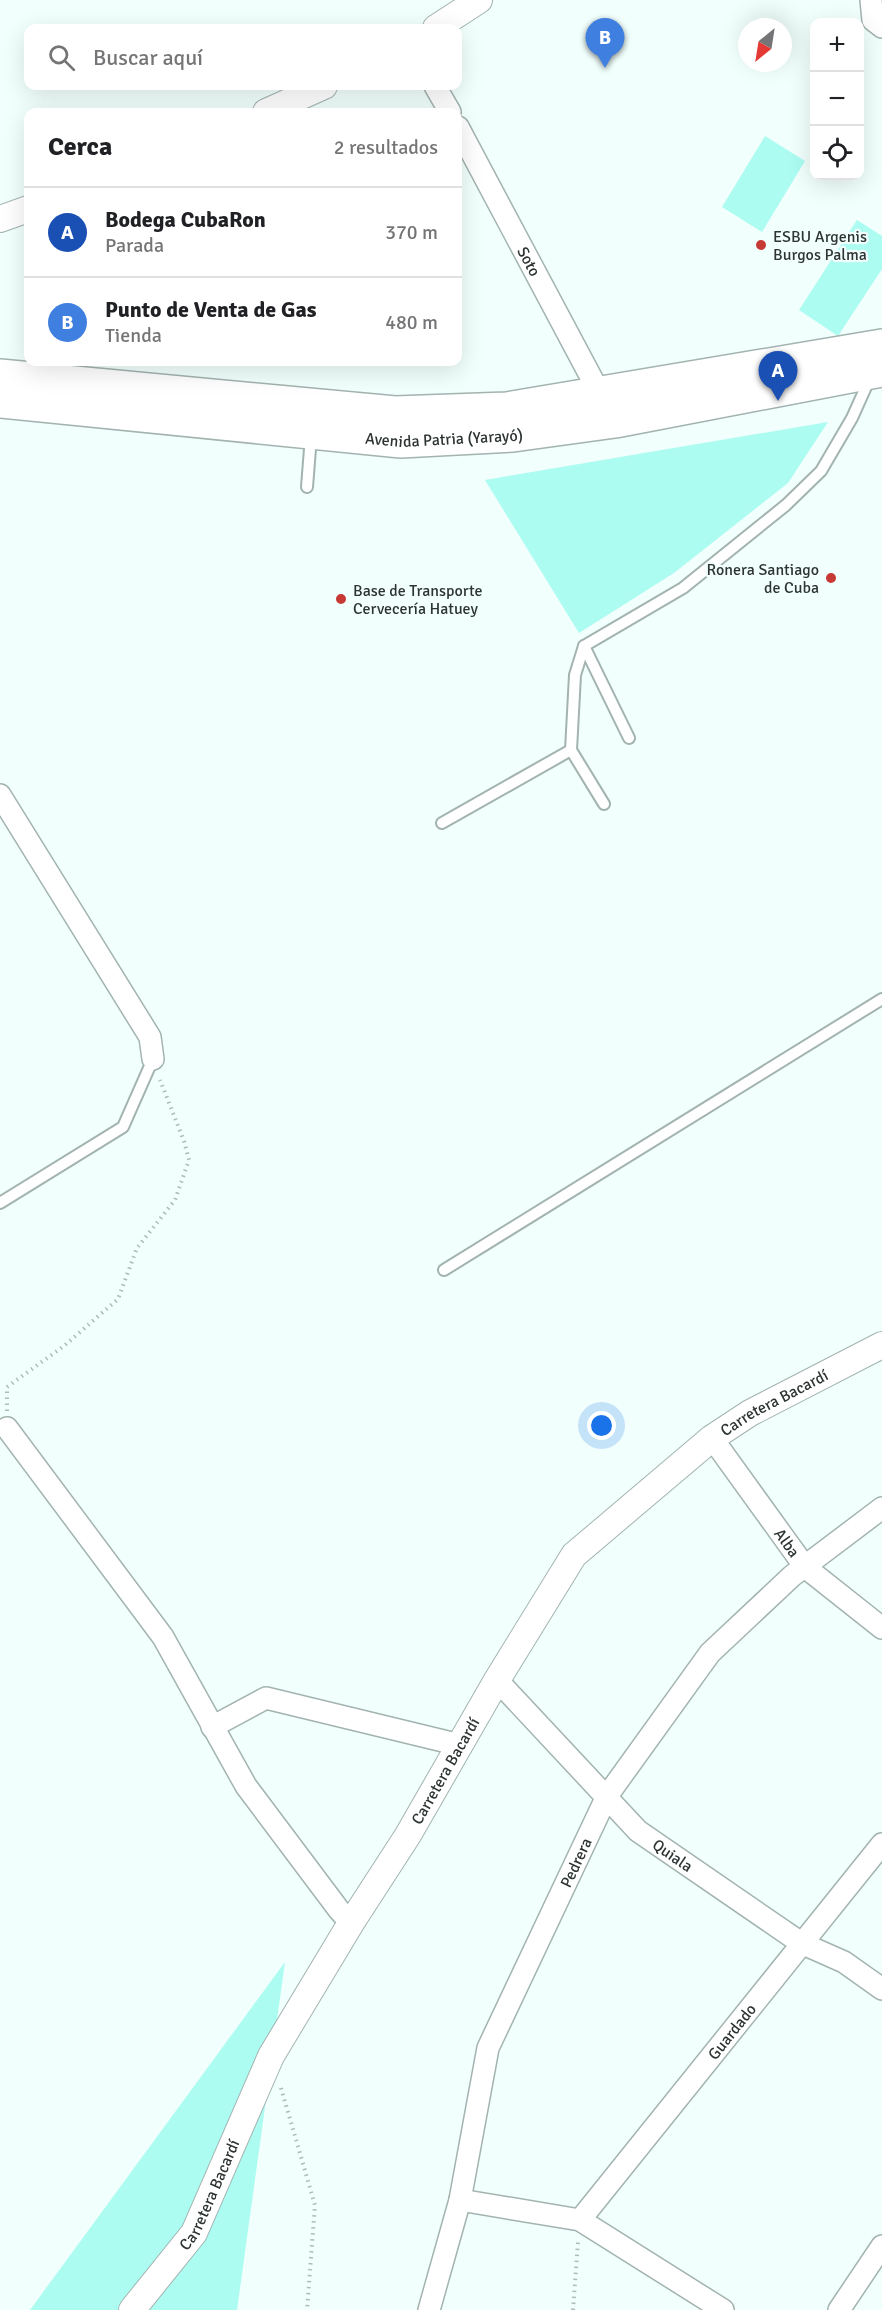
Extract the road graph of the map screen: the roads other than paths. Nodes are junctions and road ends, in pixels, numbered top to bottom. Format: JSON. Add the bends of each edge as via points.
{"nodes":[{"id":1,"x":478,"y":0,"type":"edge"},
{"id":2,"x":871,"y":0,"type":"edge"},
{"id":3,"x":442,"y":24,"type":"edge"},
{"id":4,"x":882,"y":27,"type":"edge"},
{"id":5,"x":315,"y":90,"type":"edge"},
{"id":6,"x":437,"y":90,"type":"edge"},
{"id":7,"x":275,"y":108,"type":"edge"},
{"id":8,"x":448,"y":108,"type":"edge"},
{"id":9,"x":462,"y":135,"type":"edge"},
{"id":10,"x":24,"y":210,"type":"edge"},
{"id":11,"x":0,"y":219,"type":"edge"},
{"id":12,"x":880,"y":361,"type":"edge"},
{"id":13,"x":0,"y":376,"type":"edge"},
{"id":14,"x":600,"y":394,"type":"junction"},
{"id":15,"x":0,"y":401,"type":"edge"},
{"id":16,"x":311,"y":433,"type":"junction"},
{"id":17,"x":308,"y":487,"type":"dead end"},
{"id":18,"x":584,"y":646,"type":"junction"},
{"id":19,"x":629,"y":738,"type":"dead end"},
{"id":20,"x":571,"y":750,"type":"junction"},
{"id":21,"x":0,"y":795,"type":"edge"},
{"id":22,"x":604,"y":804,"type":"dead end"},
{"id":23,"x":442,"y":823,"type":"dead end"},
{"id":24,"x":882,"y":999,"type":"edge"},
{"id":25,"x":153,"y":1059,"type":"joint"},
{"id":26,"x":0,"y":1203,"type":"edge"},
{"id":27,"x":444,"y":1270,"type":"dead end"},
{"id":28,"x":882,"y":1345,"type":"edge"},
{"id":29,"x":7,"y":1428,"type":"road end"},
{"id":30,"x":712,"y":1438,"type":"junction"},
{"id":31,"x":882,"y":1508,"type":"edge"},
{"id":32,"x":805,"y":1567,"type":"junction"},
{"id":33,"x":882,"y":1629,"type":"edge"},
{"id":34,"x":497,"y":1680,"type":"junction"},
{"id":35,"x":212,"y":1726,"type":"junction"},
{"id":36,"x":460,"y":1746,"type":"junction"},
{"id":37,"x":607,"y":1796,"type":"junction"},
{"id":38,"x":882,"y":1844,"type":"edge"},
{"id":39,"x":351,"y":1923,"type":"junction"},
{"id":40,"x":801,"y":1943,"type":"junction"},
{"id":41,"x":882,"y":1989,"type":"edge"},
{"id":42,"x":460,"y":2200,"type":"junction"},
{"id":43,"x":580,"y":2220,"type":"junction"},
{"id":44,"x":882,"y":2246,"type":"edge"},
{"id":45,"x":132,"y":2310,"type":"edge"},
{"id":46,"x":429,"y":2310,"type":"edge"},
{"id":47,"x":723,"y":2310,"type":"edge"},
{"id":48,"x":839,"y":2310,"type":"edge"}],
"edges":[{"from":1,"to":3,"type":"street"},
{"from":2,"to":4,"type":"street","via":[[873,20]]},
{"from":5,"to":7,"type":"street"},
{"from":6,"to":8,"type":"street"},
{"from":9,"to":14,"type":"street","name":"Soto"},
{"from":10,"to":11,"type":"street"},
{"from":12,"to":14,"type":"main road","name":"Avenida Patria (Yarayó)"},
{"from":12,"to":16,"type":"main road","name":"Avenida Patria (Yarayó)","via":[[615,421],[513,435],[401,441]]},
{"from":12,"to":18,"type":"lane","via":[[820,471],[786,505],[683,588]]},
{"from":13,"to":14,"type":"main road","name":"Avenida Patria (Yarayó)","via":[[395,413],[507,409]]},
{"from":15,"to":16,"type":"main road","name":"Avenida Patria (Yarayó)"},
{"from":16,"to":17,"type":"lane"},
{"from":18,"to":19,"type":"lane"},
{"from":18,"to":20,"type":"lane","via":[[575,675]]},
{"from":20,"to":22,"type":"lane"},
{"from":20,"to":23,"type":"lane"},
{"from":21,"to":25,"type":"street","via":[[150,1037]]},
{"from":24,"to":27,"type":"lane"},
{"from":25,"to":26,"type":"lane","via":[[123,1127]]},
{"from":28,"to":30,"type":"street","name":"Carretera Bacardí","via":[[750,1413]]},
{"from":29,"to":35,"type":"street","via":[[163,1637]]},
{"from":30,"to":32,"type":"street","name":"Alba"},
{"from":30,"to":34,"type":"street","name":"Carretera Bacardí","via":[[574,1555]]},
{"from":31,"to":32,"type":"street","name":"Pedrera"},
{"from":32,"to":33,"type":"street","name":"Alba"},
{"from":32,"to":37,"type":"street","name":"Pedrera","via":[[710,1653]]},
{"from":34,"to":36,"type":"street","name":"Carretera Bacardí"},
{"from":34,"to":37,"type":"street","name":"Quiala"},
{"from":35,"to":36,"type":"street","via":[[266,1698]]},
{"from":35,"to":39,"type":"street","via":[[246,1786]]},
{"from":36,"to":39,"type":"street","name":"Carretera Bacardí"},
{"from":37,"to":40,"type":"street","name":"Quiala","via":[[638,1831]]},
{"from":37,"to":42,"type":"street","name":"Pedrera","via":[[488,2048]]},
{"from":38,"to":40,"type":"street","name":"Guardado"},
{"from":39,"to":45,"type":"street","name":"Carretera Bacardí","via":[[271,2056],[194,2233]]},
{"from":40,"to":41,"type":"street","name":"Quiala","via":[[844,1962]]},
{"from":40,"to":43,"type":"street","name":"Guardado"},
{"from":42,"to":43,"type":"street"},
{"from":42,"to":46,"type":"street","name":"Pedrera"},
{"from":43,"to":47,"type":"street"},
{"from":44,"to":48,"type":"street"}]}
